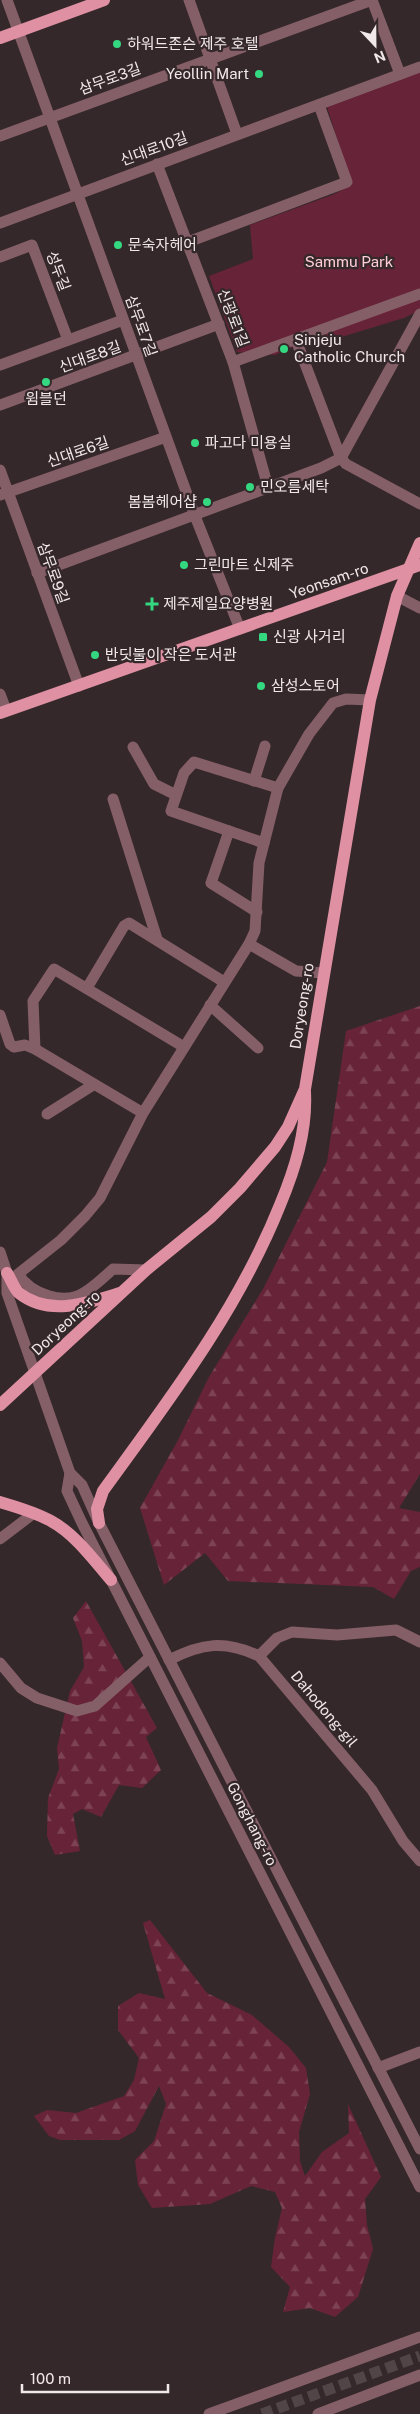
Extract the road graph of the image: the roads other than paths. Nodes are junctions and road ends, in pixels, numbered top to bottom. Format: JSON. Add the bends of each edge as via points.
{"nodes":[{"id":1,"x":7,"y":0,"type":"edge"},
{"id":2,"x":104,"y":0,"type":"edge"},
{"id":3,"x":190,"y":0,"type":"edge"},
{"id":4,"x":372,"y":0,"type":"edge"},
{"id":5,"x":18,"y":31,"type":"junction"},
{"id":6,"x":0,"y":38,"type":"edge"},
{"id":7,"x":211,"y":59,"type":"junction"},
{"id":8,"x":420,"y":67,"type":"edge"},
{"id":9,"x":400,"y":74,"type":"junction"},
{"id":10,"x":318,"y":105,"type":"junction"},
{"id":11,"x":50,"y":117,"type":"junction"},
{"id":12,"x":237,"y":134,"type":"junction"},
{"id":13,"x":0,"y":136,"type":"edge"},
{"id":14,"x":157,"y":164,"type":"junction"},
{"id":15,"x":78,"y":193,"type":"junction"},
{"id":16,"x":0,"y":223,"type":"edge"},
{"id":17,"x":188,"y":242,"type":"junction"},
{"id":18,"x":0,"y":257,"type":"edge"},
{"id":19,"x":420,"y":294,"type":"edge"},
{"id":20,"x":420,"y":314,"type":"edge"},
{"id":21,"x":123,"y":320,"type":"junction"},
{"id":22,"x":219,"y":324,"type":"junction"},
{"id":23,"x":68,"y":340,"type":"junction"},
{"id":24,"x":296,"y":340,"type":"junction"},
{"id":25,"x":136,"y":356,"type":"junction"},
{"id":26,"x":233,"y":362,"type":"junction"},
{"id":27,"x":0,"y":365,"type":"edge"},
{"id":28,"x":0,"y":405,"type":"edge"},
{"id":29,"x":166,"y":437,"type":"junction"},
{"id":30,"x":340,"y":458,"type":"junction"},
{"id":31,"x":0,"y":470,"type":"edge"},
{"id":32,"x":268,"y":487,"type":"junction"},
{"id":33,"x":4,"y":493,"type":"edge"},
{"id":34,"x":420,"y":504,"type":"edge"},
{"id":35,"x":195,"y":516,"type":"junction"},
{"id":36,"x":420,"y":543,"type":"edge"},
{"id":37,"x":420,"y":565,"type":"edge"},
{"id":38,"x":408,"y":570,"type":"junction"},
{"id":39,"x":37,"y":574,"type":"junction"},
{"id":40,"x":397,"y":596,"type":"junction"},
{"id":41,"x":420,"y":608,"type":"edge"},
{"id":42,"x":240,"y":629,"type":"junction"},
{"id":43,"x":80,"y":686,"type":"junction"},
{"id":44,"x":0,"y":694,"type":"edge"},
{"id":45,"x":370,"y":700,"type":"junction"},
{"id":46,"x":3,"y":711,"type":"edge"},
{"id":47,"x":265,"y":746,"type":"dead end"},
{"id":48,"x":133,"y":747,"type":"dead end"},
{"id":49,"x":254,"y":781,"type":"junction"},
{"id":50,"x":278,"y":788,"type":"junction"},
{"id":51,"x":176,"y":794,"type":"junction"},
{"id":52,"x":113,"y":799,"type":"dead end"},
{"id":53,"x":229,"y":831,"type":"junction"},
{"id":54,"x":264,"y":843,"type":"junction"},
{"id":55,"x":257,"y":912,"type":"junction"},
{"id":56,"x":157,"y":940,"type":"junction"},
{"id":57,"x":249,"y":944,"type":"junction"},
{"id":58,"x":324,"y":973,"type":"junction"},
{"id":59,"x":224,"y":982,"type":"junction"},
{"id":60,"x":87,"y":988,"type":"junction"},
{"id":61,"x":210,"y":1005,"type":"junction"},
{"id":62,"x":0,"y":1015,"type":"edge"},
{"id":63,"x":184,"y":1047,"type":"junction"},
{"id":64,"x":258,"y":1048,"type":"dead end"},
{"id":65,"x":35,"y":1049,"type":"junction"},
{"id":66,"x":93,"y":1085,"type":"junction"},
{"id":67,"x":305,"y":1090,"type":"junction"},
{"id":68,"x":143,"y":1113,"type":"junction"},
{"id":69,"x":47,"y":1114,"type":"dead end"},
{"id":70,"x":0,"y":1252,"type":"edge"},
{"id":71,"x":146,"y":1270,"type":"junction"},
{"id":72,"x":7,"y":1273,"type":"junction"},
{"id":73,"x":3,"y":1289,"type":"edge"},
{"id":74,"x":123,"y":1292,"type":"junction"},
{"id":75,"x":34,"y":1375,"type":"junction"},
{"id":76,"x":0,"y":1405,"type":"edge"},
{"id":77,"x":70,"y":1473,"type":"junction"},
{"id":78,"x":0,"y":1502,"type":"edge"},
{"id":79,"x":34,"y":1513,"type":"junction"},
{"id":80,"x":99,"y":1523,"type":"junction"},
{"id":81,"x":0,"y":1540,"type":"edge"},
{"id":82,"x":111,"y":1580,"type":"junction"},
{"id":83,"x":420,"y":1642,"type":"edge"},
{"id":84,"x":259,"y":1656,"type":"junction"},
{"id":85,"x":150,"y":1657,"type":"junction"},
{"id":86,"x":169,"y":1660,"type":"junction"},
{"id":87,"x":0,"y":1663,"type":"edge"},
{"id":88,"x":420,"y":1861,"type":"edge"},
{"id":89,"x":420,"y":2052,"type":"edge"},
{"id":90,"x":378,"y":2068,"type":"junction"},
{"id":91,"x":420,"y":2149,"type":"edge"},
{"id":92,"x":420,"y":2187,"type":"edge"},
{"id":93,"x":420,"y":2337,"type":"edge"},
{"id":94,"x":420,"y":2375,"type":"edge"},
{"id":95,"x":209,"y":2414,"type":"edge"},
{"id":96,"x":318,"y":2414,"type":"edge"}],
"edges":[{"from":1,"to":5,"type":"street","name":"삼무로7길"},
{"from":2,"to":5,"type":"main road"},
{"from":3,"to":7,"type":"street"},
{"from":4,"to":7,"type":"street","name":"삼무로3길"},
{"from":4,"to":9,"type":"street","name":"삼무로3길"},
{"from":5,"to":6,"type":"main road"},
{"from":5,"to":11,"type":"street","name":"삼무로7길"},
{"from":7,"to":11,"type":"street","name":"삼무로3길"},
{"from":7,"to":12,"type":"street"},
{"from":8,"to":9,"type":"street","name":"신대로10길"},
{"from":9,"to":10,"type":"street","name":"신대로10길"},
{"from":10,"to":12,"type":"street","name":"신대로10길"},
{"from":10,"to":17,"type":"street","via":[[347,182]]},
{"from":11,"to":13,"type":"street","name":"삼무로3길"},
{"from":11,"to":15,"type":"street","name":"삼무로7길"},
{"from":12,"to":14,"type":"street","name":"신대로10길"},
{"from":14,"to":15,"type":"street","name":"신대로10길"},
{"from":14,"to":17,"type":"street","name":"신광로1길"},
{"from":15,"to":16,"type":"street","name":"신대로10길"},
{"from":15,"to":21,"type":"street","name":"삼무로7길"},
{"from":17,"to":22,"type":"street","name":"신광로1길"},
{"from":18,"to":23,"type":"street","name":"성두길","via":[[32,245]]},
{"from":19,"to":24,"type":"street"},
{"from":20,"to":30,"type":"street"},
{"from":21,"to":23,"type":"street"},
{"from":21,"to":25,"type":"street","name":"삼무로7길"},
{"from":22,"to":25,"type":"street","name":"신대로8길"},
{"from":22,"to":26,"type":"street","name":"신광로1길"},
{"from":23,"to":27,"type":"street"},
{"from":24,"to":26,"type":"street"},
{"from":24,"to":30,"type":"street"},
{"from":25,"to":28,"type":"street","name":"신대로8길"},
{"from":25,"to":29,"type":"street","name":"삼무로7길"},
{"from":26,"to":32,"type":"street","name":"신광로1길"},
{"from":29,"to":33,"type":"street","name":"신대로6길"},
{"from":29,"to":35,"type":"street","name":"삼무로7길"},
{"from":30,"to":32,"type":"street"},
{"from":30,"to":34,"type":"street"},
{"from":31,"to":33,"type":"street","name":"삼무로9길"},
{"from":32,"to":35,"type":"street"},
{"from":33,"to":39,"type":"street","name":"삼무로9길"},
{"from":35,"to":39,"type":"street"},
{"from":35,"to":42,"type":"street","name":"삼무로7길"},
{"from":36,"to":38,"type":"main road","name":"Doryeong-ro"},
{"from":37,"to":38,"type":"main road","name":"Yeonsam-ro"},
{"from":38,"to":40,"type":"main road","name":"Doryeong-ro"},
{"from":38,"to":42,"type":"main road","name":"Yeonsam-ro"},
{"from":39,"to":43,"type":"street","name":"삼무로9길"},
{"from":40,"to":41,"type":"street"},
{"from":40,"to":45,"type":"main road","name":"Doryeong-ro"},
{"from":42,"to":43,"type":"main road","name":"Yeonsam-ro"},
{"from":43,"to":46,"type":"main road","name":"Yeonsam-ro"},
{"from":44,"to":46,"type":"street","name":"Yeonsam-ro"},
{"from":45,"to":50,"type":"street","via":[[333,702],[309,734]]},
{"from":45,"to":58,"type":"main road","name":"Doryeong-ro"},
{"from":47,"to":49,"type":"street"},
{"from":48,"to":51,"type":"street","via":[[154,784]]},
{"from":49,"to":50,"type":"street"},
{"from":49,"to":51,"type":"street","via":[[194,762],[184,773]]},
{"from":50,"to":54,"type":"street"},
{"from":51,"to":53,"type":"street","via":[[171,811]]},
{"from":52,"to":56,"type":"street"},
{"from":53,"to":54,"type":"street"},
{"from":53,"to":55,"type":"street","via":[[211,883]]},
{"from":54,"to":55,"type":"street","via":[[258,871]]},
{"from":55,"to":57,"type":"street","via":[[255,931]]},
{"from":56,"to":59,"type":"street"},
{"from":56,"to":60,"type":"street","via":[[129,923],[124,926]]},
{"from":57,"to":58,"type":"street","via":[[296,971]]},
{"from":57,"to":59,"type":"street"},
{"from":58,"to":67,"type":"main road","name":"Doryeong-ro"},
{"from":59,"to":61,"type":"street"},
{"from":60,"to":63,"type":"street"},
{"from":60,"to":65,"type":"street","via":[[54,969],[33,1001]]},
{"from":61,"to":63,"type":"street"},
{"from":61,"to":64,"type":"street"},
{"from":62,"to":65,"type":"street","via":[[10,1044]]},
{"from":63,"to":68,"type":"street"},
{"from":65,"to":66,"type":"street"},
{"from":66,"to":68,"type":"street"},
{"from":66,"to":69,"type":"street"},
{"from":67,"to":71,"type":"main road","name":"Doryeong-ro","via":[[288,1127],[260,1168],[211,1217]]},
{"from":67,"to":80,"type":"main road","via":[[303,1134],[291,1179],[248,1277],[186,1377],[103,1491],[98,1509]]},
{"from":68,"to":71,"type":"street","via":[[100,1198],[61,1240],[18,1274],[34,1290],[67,1298],[84,1293],[113,1269]]},
{"from":70,"to":72,"type":"street","name":"Gonghang-ro"},
{"from":71,"to":74,"type":"main road","name":"Doryeong-ro"},
{"from":72,"to":73,"type":"street","name":"Gonghang-ro"},
{"from":72,"to":74,"type":"main road","via":[[18,1292],[51,1306],[74,1307]]},
{"from":73,"to":75,"type":"street","name":"Gonghang-ro"},
{"from":74,"to":75,"type":"main road","name":"Doryeong-ro"},
{"from":75,"to":76,"type":"main road","name":"Doryeong-ro"},
{"from":75,"to":77,"type":"street","name":"Gonghang-ro"},
{"from":77,"to":80,"type":"street","name":"Gonghang-ro","via":[[82,1485]]},
{"from":77,"to":82,"type":"street","name":"Gonghang-ro","via":[[67,1491]]},
{"from":78,"to":79,"type":"main road"},
{"from":79,"to":81,"type":"street"},
{"from":79,"to":82,"type":"main road","via":[[52,1522],[80,1544]]},
{"from":80,"to":86,"type":"street","name":"Gonghang-ro"},
{"from":82,"to":85,"type":"street","name":"Gonghang-ro"},
{"from":83,"to":84,"type":"street","via":[[396,1630],[337,1635],[292,1632],[277,1638]]},
{"from":84,"to":86,"type":"street","name":"Dahodong-gil","via":[[244,1648],[218,1644],[193,1648]]},
{"from":84,"to":88,"type":"street","name":"Dahodong-gil","via":[[372,1790],[403,1841]]},
{"from":85,"to":87,"type":"street","via":[[95,1706],[77,1712],[37,1698],[21,1688]]},
{"from":85,"to":92,"type":"street","name":"Gonghang-ro"},
{"from":86,"to":90,"type":"street","name":"Gonghang-ro"},
{"from":89,"to":90,"type":"street"},
{"from":90,"to":91,"type":"street","name":"Gonghang-ro"},
{"from":93,"to":95,"type":"street"},
{"from":94,"to":96,"type":"street"}]}
